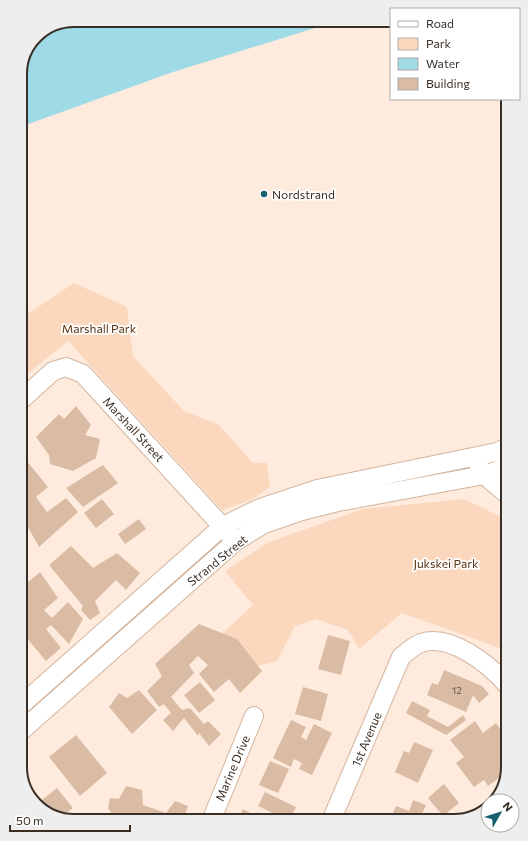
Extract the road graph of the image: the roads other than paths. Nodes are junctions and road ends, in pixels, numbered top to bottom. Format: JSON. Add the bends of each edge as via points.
{"nodes":[{"id":1,"x":27,"y":395,"type":"edge"},
{"id":2,"x":473,"y":457,"type":"junction"},
{"id":3,"x":501,"y":458,"type":"edge"},
{"id":4,"x":501,"y":461,"type":"edge"},
{"id":5,"x":484,"y":475,"type":"junction"},
{"id":6,"x":501,"y":489,"type":"edge"},
{"id":7,"x":223,"y":526,"type":"junction"},
{"id":8,"x":236,"y":541,"type":"junction"},
{"id":9,"x":501,"y":679,"type":"edge"},
{"id":10,"x":27,"y":700,"type":"edge"},
{"id":11,"x":254,"y":716,"type":"dead end"},
{"id":12,"x":27,"y":726,"type":"edge"},
{"id":13,"x":214,"y":814,"type":"edge"},
{"id":14,"x":334,"y":814,"type":"edge"}],
"edges":[{"from":1,"to":7,"type":"street","name":"Marshall Street","via":[[53,372],[66,368],[83,374]]},
{"from":2,"to":3,"type":"street","name":"Strand Street"},
{"from":2,"to":5,"type":"street"},
{"from":2,"to":7,"type":"street","name":"Strand Street","via":[[317,489],[260,508]]},
{"from":4,"to":5,"type":"street","name":"Strand Street"},
{"from":5,"to":6,"type":"street"},
{"from":5,"to":8,"type":"street","name":"Strand Street","via":[[338,502],[264,524]]},
{"from":7,"to":8,"type":"street","name":"Marshall Street"},
{"from":7,"to":10,"type":"street","name":"Strand Street"},
{"from":8,"to":12,"type":"street","name":"Strand Street"},
{"from":9,"to":14,"type":"street","name":"1st Avenue","via":[[487,664],[457,646],[438,641],[422,643],[412,648],[401,657]]},
{"from":11,"to":13,"type":"street","name":"Marine Drive"}]}
